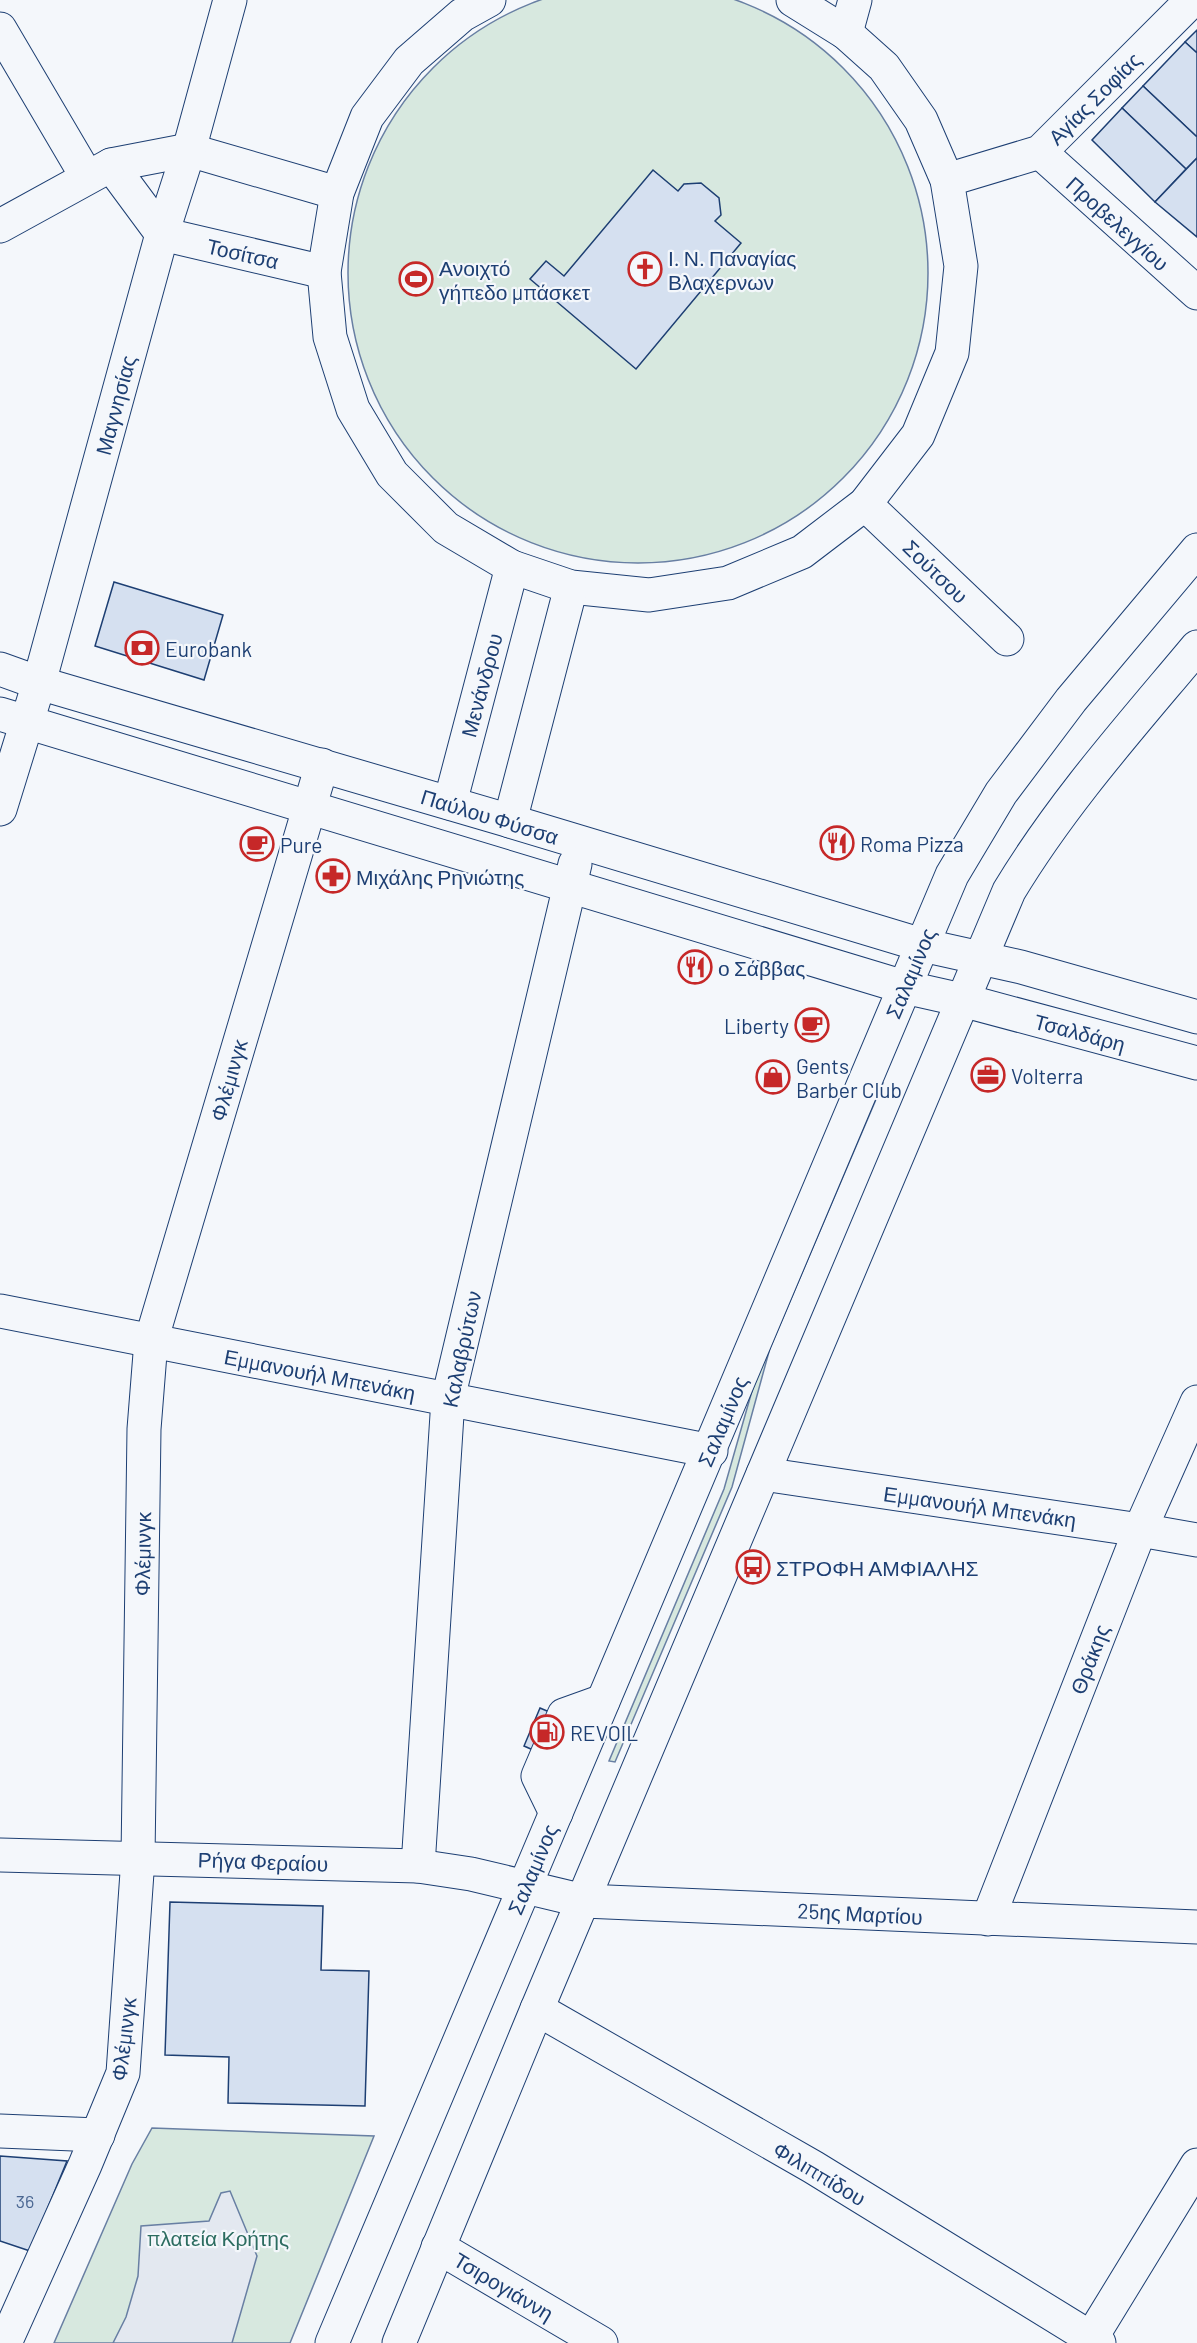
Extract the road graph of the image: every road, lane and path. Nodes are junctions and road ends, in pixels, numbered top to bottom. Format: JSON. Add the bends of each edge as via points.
{"nodes":[{"id":1,"x":230,"y":0,"type":"edge"},
{"id":2,"x":489,"y":0,"type":"edge"},
{"id":3,"x":793,"y":0,"type":"edge"},
{"id":4,"x":855,"y":0,"type":"edge"},
{"id":5,"x":1192,"y":0,"type":"edge"},
{"id":6,"x":0,"y":29,"type":"edge"},
{"id":7,"x":846,"y":33,"type":"junction"},
{"id":8,"x":189,"y":150,"type":"junction"},
{"id":9,"x":1040,"y":152,"type":"junction"},
{"id":10,"x":99,"y":171,"type":"junction"},
{"id":11,"x":947,"y":180,"type":"junction"},
{"id":12,"x":337,"y":193,"type":"junction"},
{"id":13,"x":0,"y":226,"type":"edge"},
{"id":14,"x":162,"y":234,"type":"junction"},
{"id":15,"x":324,"y":272,"type":"junction"},
{"id":16,"x":1197,"y":293,"type":"edge"},
{"id":17,"x":865,"y":504,"type":"junction"},
{"id":18,"x":1197,"y":550,"type":"edge"},
{"id":19,"x":512,"y":567,"type":"junction"},
{"id":20,"x":571,"y":587,"type":"junction"},
{"id":21,"x":1006,"y":639,"type":"dead end"},
{"id":22,"x":1197,"y":647,"type":"edge"},
{"id":23,"x":0,"y":669,"type":"edge"},
{"id":24,"x":39,"y":683,"type":"junction"},
{"id":25,"x":14,"y":718,"type":"edge"},
{"id":26,"x":322,"y":765,"type":"junction"},
{"id":27,"x":450,"y":804,"type":"junction"},
{"id":28,"x":309,"y":808,"type":"junction"},
{"id":29,"x":0,"y":809,"type":"edge"},
{"id":30,"x":510,"y":821,"type":"junction"},
{"id":31,"x":580,"y":843,"type":"junction"},
{"id":32,"x":569,"y":886,"type":"junction"},
{"id":33,"x":922,"y":945,"type":"junction"},
{"id":34,"x":980,"y":958,"type":"junction"},
{"id":35,"x":904,"y":987,"type":"junction"},
{"id":36,"x":962,"y":1000,"type":"junction"},
{"id":37,"x":1197,"y":1017,"type":"edge"},
{"id":38,"x":1197,"y":1062,"type":"edge"},
{"id":39,"x":0,"y":1311,"type":"edge"},
{"id":40,"x":151,"y":1341,"type":"junction"},
{"id":41,"x":448,"y":1399,"type":"junction"},
{"id":42,"x":1197,"y":1402,"type":"edge"},
{"id":43,"x":711,"y":1450,"type":"junction"},
{"id":44,"x":763,"y":1474,"type":"junction"},
{"id":45,"x":1140,"y":1530,"type":"junction"},
{"id":46,"x":1197,"y":1540,"type":"edge"},
{"id":47,"x":0,"y":1855,"type":"edge"},
{"id":48,"x":138,"y":1858,"type":"junction"},
{"id":49,"x":418,"y":1866,"type":"junction"},
{"id":50,"x":524,"y":1887,"type":"junction"},
{"id":51,"x":584,"y":1901,"type":"junction"},
{"id":52,"x":988,"y":1919,"type":"junction"},
{"id":53,"x":1197,"y":1927,"type":"edge"},
{"id":54,"x":537,"y":2009,"type":"junction"},
{"id":55,"x":0,"y":2131,"type":"edge"},
{"id":56,"x":98,"y":2135,"type":"junction"},
{"id":57,"x":1197,"y":2165,"type":"edge"},
{"id":58,"x":438,"y":2247,"type":"junction"},
{"id":59,"x":1092,"y":2341,"type":"edge"},
{"id":60,"x":5,"y":2343,"type":"edge"},
{"id":61,"x":332,"y":2343,"type":"edge"},
{"id":62,"x":399,"y":2343,"type":"edge"},
{"id":63,"x":601,"y":2343,"type":"edge"}],
"edges":[{"from":1,"to":8,"type":"street","name":"Μαγνησίας"},
{"from":2,"to":12,"type":"street","via":[[462,15],[409,60],[367,117]]},
{"from":3,"to":7,"type":"street"},
{"from":4,"to":7,"type":"street"},
{"from":5,"to":9,"type":"street","name":"Αγίας Σοφίας"},
{"from":6,"to":10,"type":"street"},
{"from":7,"to":11,"type":"street","via":[[884,67],[921,120]]},
{"from":8,"to":10,"type":"street"},
{"from":8,"to":12,"type":"street"},
{"from":8,"to":14,"type":"street","name":"Μαγνησίας"},
{"from":9,"to":11,"type":"street","name":"Αγίας Σοφίας"},
{"from":9,"to":16,"type":"street","name":"Προβελεγγίου"},
{"from":10,"to":13,"type":"street"},
{"from":10,"to":14,"type":"street"},
{"from":11,"to":17,"type":"street","via":[[961,266],[952,353],[918,435]]},
{"from":12,"to":15,"type":"street"},
{"from":14,"to":15,"type":"street","name":"Τοσίτσα"},
{"from":14,"to":24,"type":"street","name":"Μαγνησίας"},
{"from":15,"to":19,"type":"street","via":[[330,337],[353,409],[392,474],[446,528]]},
{"from":17,"to":20,"type":"street","via":[[802,552],[728,583],[650,595]]},
{"from":17,"to":21,"type":"street","name":"Σούτσου"},
{"from":18,"to":33,"type":"street","name":"Σαλαμίνος","via":[[1071,700],[1001,793],[952,875]]},
{"from":19,"to":20,"type":"street"},
{"from":19,"to":27,"type":"street","name":"Μενάνδρου"},
{"from":20,"to":30,"type":"street"},
{"from":22,"to":34,"type":"street","via":[[1034,849],[1009,891]]},
{"from":23,"to":24,"type":"street","name":"Παύλου Φύσσα"},
{"from":24,"to":25,"type":"street","name":"Μαγνησίας"},
{"from":24,"to":26,"type":"street","name":"Παύλου Φύσσα"},
{"from":25,"to":28,"type":"street","name":"Παύλου Φύσσα"},
{"from":25,"to":29,"type":"street","name":"Μαγνησίας"},
{"from":26,"to":27,"type":"street","name":"Παύλου Φύσσα"},
{"from":26,"to":28,"type":"street","name":"Φλέμινγκ"},
{"from":27,"to":30,"type":"street","name":"Παύλου Φύσσα"},
{"from":28,"to":32,"type":"street","name":"Παύλου Φύσσα"},
{"from":28,"to":40,"type":"street","name":"Φλέμινγκ"},
{"from":30,"to":31,"type":"street","name":"Παύλου Φύσσα"},
{"from":31,"to":32,"type":"street","name":"Καλαβρύτων"},
{"from":31,"to":33,"type":"street","name":"Παύλου Φύσσα"},
{"from":32,"to":35,"type":"street","name":"Παύλου Φύσσα"},
{"from":32,"to":41,"type":"street","name":"Καλαβρύτων"},
{"from":33,"to":34,"type":"street","name":"Παύλου Φύσσα"},
{"from":33,"to":35,"type":"street","name":"Σαλαμίνος"},
{"from":34,"to":36,"type":"street"},
{"from":34,"to":37,"type":"street"},
{"from":35,"to":36,"type":"street","name":"Παύλου Φύσσα"},
{"from":35,"to":43,"type":"street","name":"Σαλαμίνος"},
{"from":36,"to":38,"type":"street","name":"Τσαλδάρη"},
{"from":36,"to":44,"type":"street"},
{"from":39,"to":40,"type":"street","name":"Εμμανουήλ Μπενάκη"},
{"from":40,"to":41,"type":"street","name":"Εμμανουήλ Μπενάκη"},
{"from":40,"to":48,"type":"street","name":"Φλέμινγκ","via":[[144,1429]]},
{"from":41,"to":43,"type":"street","name":"Εμμανουήλ Μπενάκη"},
{"from":41,"to":49,"type":"street","name":"Καλαβρύτων"},
{"from":42,"to":45,"type":"street","name":"Θράκης"},
{"from":43,"to":50,"type":"street","name":"Σαλαμίνος"},
{"from":44,"to":45,"type":"street","name":"Εμμανουήλ Μπενάκη"},
{"from":44,"to":51,"type":"street"},
{"from":45,"to":46,"type":"street","name":"Εμμανουήλ Μπενάκη"},
{"from":45,"to":52,"type":"street","name":"Θράκης"},
{"from":47,"to":48,"type":"street","name":"Ρήγα Φεραίου"},
{"from":48,"to":49,"type":"street","name":"Ρήγα Φεραίου"},
{"from":48,"to":56,"type":"street","name":"Φλέμινγκ","via":[[123,2073]]},
{"from":49,"to":50,"type":"street","name":"Ρήγα Φεραίου"},
{"from":50,"to":51,"type":"street","name":"25ης Μαρτίου"},
{"from":50,"to":61,"type":"street","name":"Σαλαμίνος"},
{"from":51,"to":52,"type":"street","name":"25ης Μαρτίου"},
{"from":51,"to":54,"type":"street"},
{"from":52,"to":53,"type":"street","name":"25ης Μαρτίου"},
{"from":54,"to":58,"type":"street"},
{"from":54,"to":59,"type":"street","name":"Φιλιππίδου","via":[[813,2167]]},
{"from":55,"to":56,"type":"street"},
{"from":56,"to":60,"type":"street","name":"Φλέμινγκ"},
{"from":57,"to":59,"type":"street"},
{"from":58,"to":62,"type":"street"},
{"from":58,"to":63,"type":"street","name":"Τσιρογιάννη"}]}
